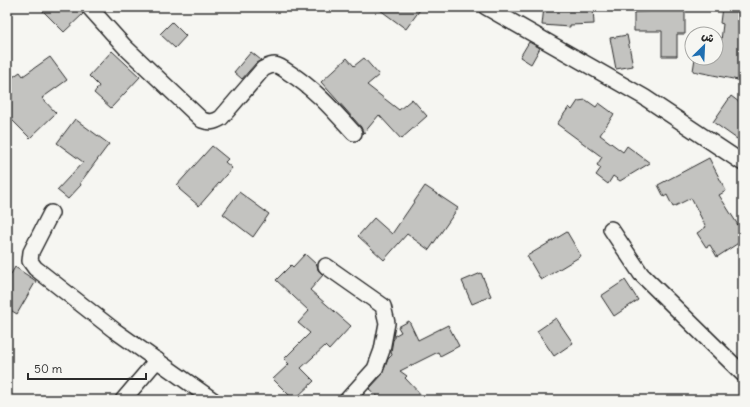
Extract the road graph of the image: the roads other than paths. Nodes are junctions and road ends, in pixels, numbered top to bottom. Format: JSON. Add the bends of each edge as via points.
{"nodes":[{"id":1,"x":89,"y":7,"type":"edge"},
{"id":2,"x":486,"y":7,"type":"edge"},
{"id":3,"x":354,"y":133,"type":"dead end"},
{"id":4,"x":743,"y":163,"type":"edge"},
{"id":5,"x":51,"y":213,"type":"dead end"},
{"id":6,"x":611,"y":229,"type":"dead end"},
{"id":7,"x":326,"y":266,"type":"dead end"},
{"id":8,"x":157,"y":360,"type":"junction"},
{"id":9,"x":743,"y":374,"type":"edge"},
{"id":10,"x":123,"y":400,"type":"edge"},
{"id":11,"x":213,"y":400,"type":"edge"},
{"id":12,"x":347,"y":400,"type":"edge"}],
"edges":[{"from":1,"to":3,"type":"street","via":[[125,47],[202,120],[208,122],[221,118],[263,69],[274,65],[314,91]]},
{"from":2,"to":4,"type":"street","via":[[644,97]]},
{"from":5,"to":8,"type":"street","via":[[31,252],[30,261],[35,268]]},
{"from":6,"to":9,"type":"street","via":[[640,274]]},
{"from":7,"to":12,"type":"street","via":[[383,306],[386,316],[386,332],[375,369]]},
{"from":8,"to":10,"type":"street"},
{"from":8,"to":11,"type":"street"}]}
